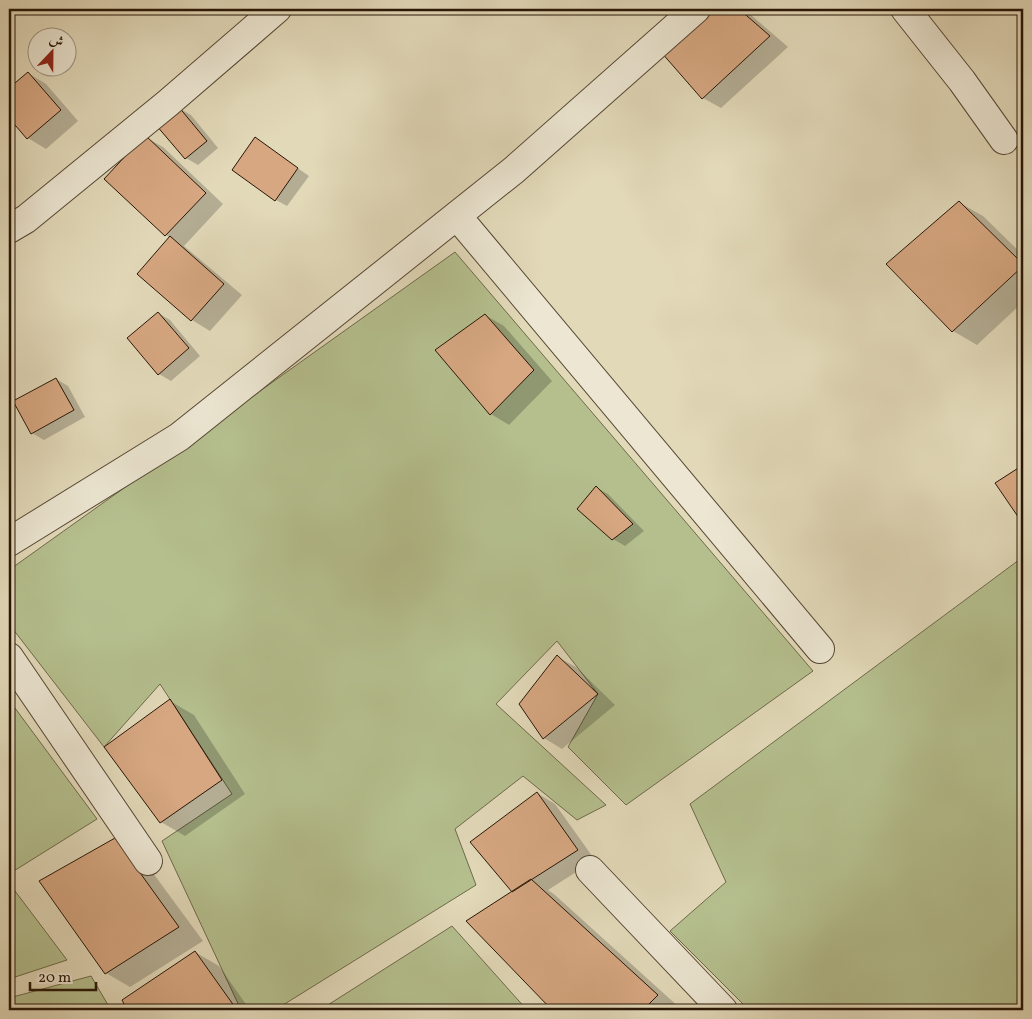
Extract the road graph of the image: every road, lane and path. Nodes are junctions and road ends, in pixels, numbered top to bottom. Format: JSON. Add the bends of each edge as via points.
{"nodes":[{"id":1,"x":278,"y":9,"type":"edge"},
{"id":2,"x":696,"y":9,"type":"edge"},
{"id":3,"x":905,"y":9,"type":"edge"},
{"id":4,"x":1004,"y":140,"type":"dead end"},
{"id":5,"x":457,"y":216,"type":"junction"},
{"id":6,"x":9,"y":229,"type":"edge"},
{"id":7,"x":9,"y":542,"type":"edge"},
{"id":8,"x":820,"y":649,"type":"dead end"},
{"id":9,"x":9,"y":657,"type":"edge"},
{"id":10,"x":148,"y":861,"type":"dead end"},
{"id":11,"x":590,"y":870,"type":"dead end"},
{"id":12,"x":723,"y":1010,"type":"edge"}],
"edges":[{"from":1,"to":6,"type":"street","via":[[26,219]]},
{"from":2,"to":5,"type":"street","via":[[514,170]]},
{"from":3,"to":4,"type":"street"},
{"from":5,"to":7,"type":"street","via":[[179,436]]},
{"from":5,"to":8,"type":"street"},
{"from":9,"to":10,"type":"street"},
{"from":11,"to":12,"type":"street"}]}
